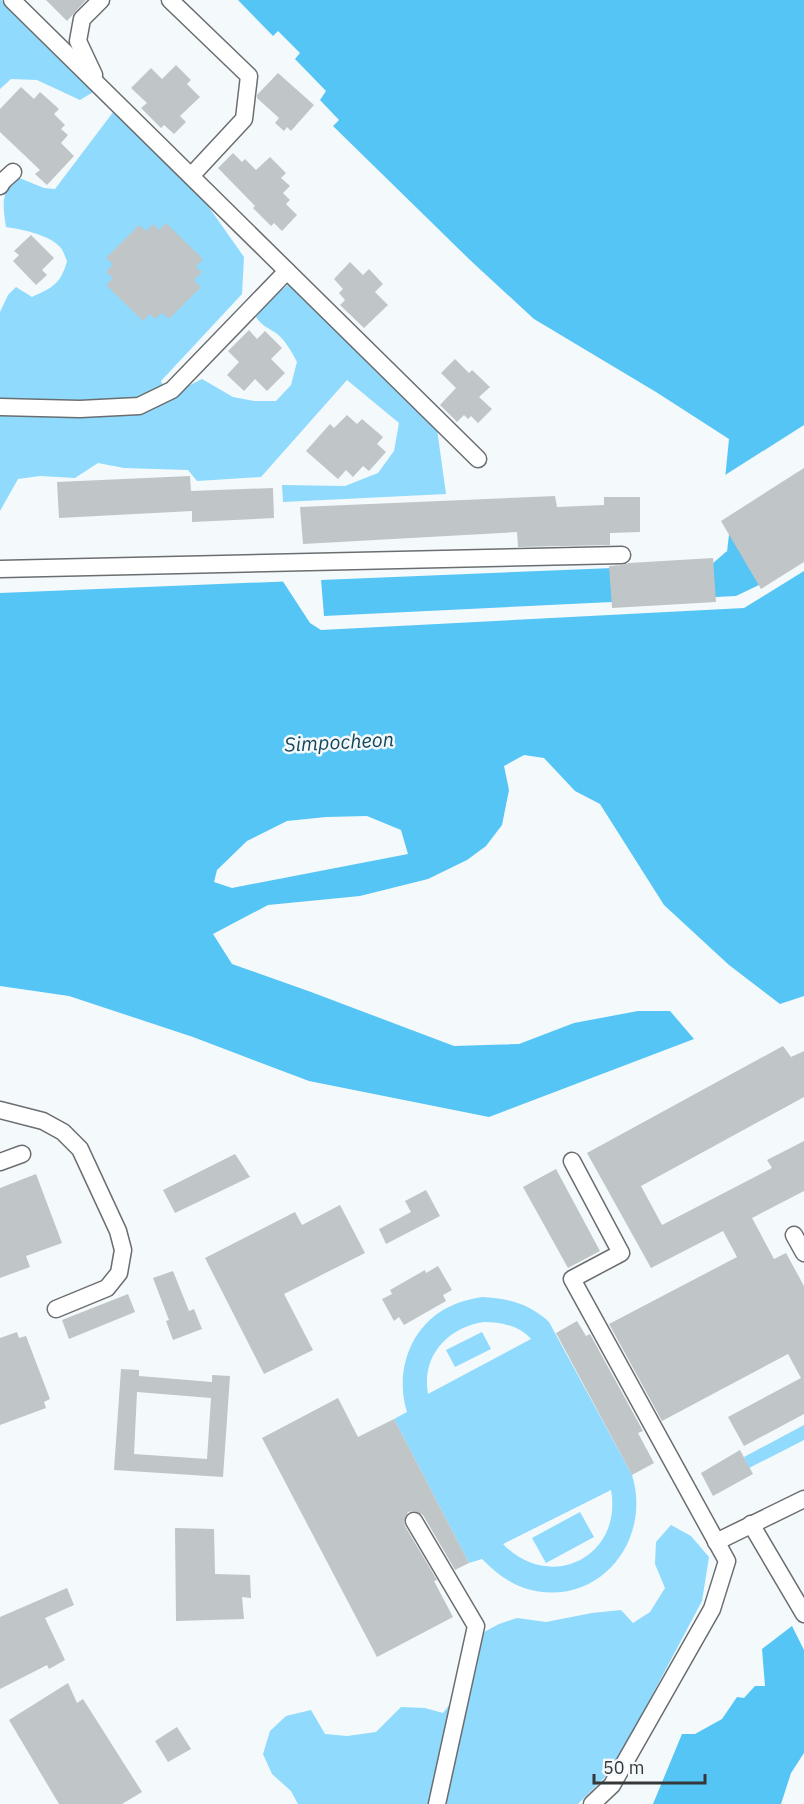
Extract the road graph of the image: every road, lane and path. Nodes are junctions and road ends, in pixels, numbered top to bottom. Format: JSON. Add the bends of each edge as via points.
{"nodes":[{"id":1,"x":12,"y":0,"type":"edge"},
{"id":2,"x":101,"y":0,"type":"edge"},
{"id":3,"x":171,"y":0,"type":"edge"},
{"id":4,"x":98,"y":85,"type":"junction"},
{"id":5,"x":13,"y":172,"type":"dead end"},
{"id":6,"x":191,"y":176,"type":"junction"},
{"id":7,"x":0,"y":186,"type":"edge"},
{"id":8,"x":287,"y":271,"type":"junction"},
{"id":9,"x":0,"y":407,"type":"edge"},
{"id":10,"x":478,"y":459,"type":"dead end"},
{"id":11,"x":622,"y":555,"type":"dead end"},
{"id":12,"x":0,"y":569,"type":"edge"},
{"id":13,"x":0,"y":1110,"type":"edge"},
{"id":14,"x":22,"y":1154,"type":"dead end"},
{"id":15,"x":572,"y":1161,"type":"dead end"},
{"id":16,"x":0,"y":1162,"type":"edge"},
{"id":17,"x":794,"y":1235,"type":"dead end"},
{"id":18,"x":804,"y":1253,"type":"edge"},
{"id":19,"x":56,"y":1309,"type":"dead end"},
{"id":20,"x":804,"y":1498,"type":"edge"},
{"id":21,"x":414,"y":1521,"type":"dead end"},
{"id":22,"x":752,"y":1524,"type":"junction"},
{"id":23,"x":716,"y":1542,"type":"junction"},
{"id":24,"x":804,"y":1614,"type":"edge"},
{"id":25,"x":437,"y":1804,"type":"edge"},
{"id":26,"x":592,"y":1804,"type":"edge"}],
"edges":[{"from":1,"to":4,"type":"street"},
{"from":2,"to":4,"type":"street","via":[[82,19],[78,41]]},
{"from":3,"to":6,"type":"street","via":[[249,76],[244,118]]},
{"from":4,"to":6,"type":"street"},
{"from":5,"to":7,"type":"street"},
{"from":6,"to":8,"type":"street"},
{"from":8,"to":9,"type":"street","via":[[172,390],[140,406]]},
{"from":8,"to":10,"type":"street"},
{"from":11,"to":12,"type":"street"},
{"from":13,"to":19,"type":"street","via":[[43,1121],[63,1132],[80,1149],[118,1230],[123,1250],[119,1273],[107,1288]]},
{"from":14,"to":16,"type":"street"},
{"from":15,"to":23,"type":"street","via":[[621,1253],[572,1279]]},
{"from":17,"to":18,"type":"street"},
{"from":20,"to":22,"type":"street"},
{"from":21,"to":25,"type":"street","via":[[476,1626]]},
{"from":22,"to":23,"type":"street"},
{"from":22,"to":24,"type":"street"},
{"from":23,"to":26,"type":"street","via":[[727,1561],[712,1608],[612,1785]]}]}
